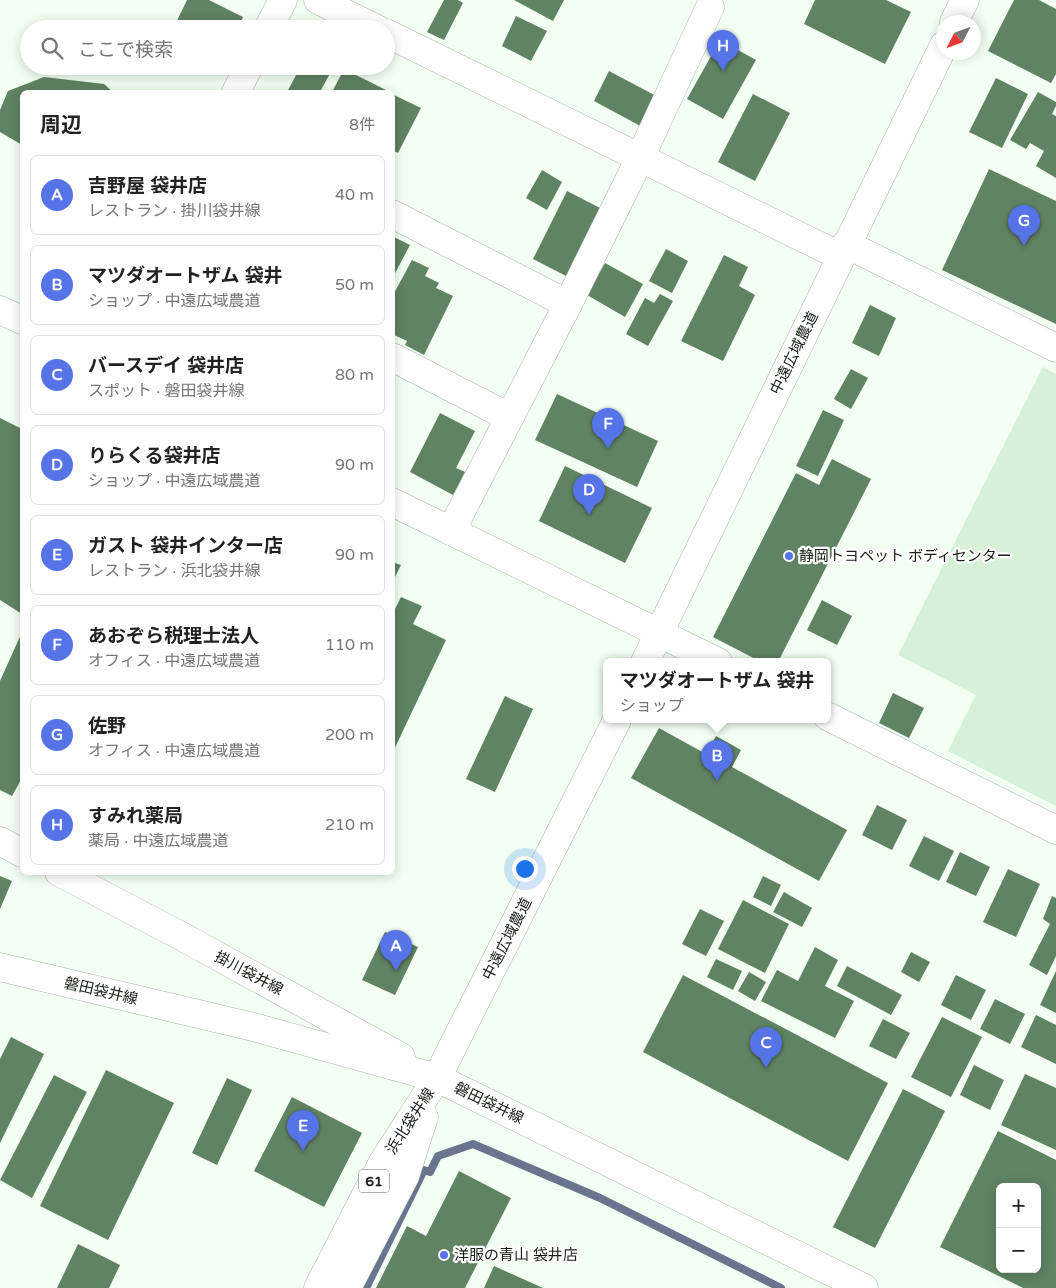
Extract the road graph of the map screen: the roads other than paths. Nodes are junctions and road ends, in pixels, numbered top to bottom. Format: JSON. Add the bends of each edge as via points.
{"nodes":[{"id":1,"x":283,"y":0,"type":"edge"},
{"id":2,"x":318,"y":0,"type":"edge"},
{"id":3,"x":966,"y":0,"type":"edge"},
{"id":4,"x":706,"y":2,"type":"edge"},
{"id":5,"x":958,"y":15,"type":"edge"},
{"id":6,"x":273,"y":20,"type":"edge"},
{"id":7,"x":359,"y":20,"type":"edge"},
{"id":8,"x":395,"y":37,"type":"edge"},
{"id":9,"x":937,"y":60,"type":"edge"},
{"id":10,"x":244,"y":75,"type":"edge"},
{"id":11,"x":237,"y":90,"type":"edge"},
{"id":12,"x":640,"y":158,"type":"junction"},
{"id":13,"x":395,"y":216,"type":"edge"},
{"id":14,"x":843,"y":250,"type":"junction"},
{"id":15,"x":568,"y":304,"type":"junction"},
{"id":16,"x":0,"y":310,"type":"edge"},
{"id":17,"x":20,"y":319,"type":"edge"},
{"id":18,"x":1056,"y":348,"type":"edge"},
{"id":19,"x":395,"y":359,"type":"edge"},
{"id":20,"x":510,"y":417,"type":"junction"},
{"id":21,"x":395,"y":503,"type":"edge"},
{"id":22,"x":451,"y":530,"type":"junction"},
{"id":23,"x":659,"y":633,"type":"junction"},
{"id":24,"x":647,"y":658,"type":"edge"},
{"id":25,"x":710,"y":658,"type":"edge"},
{"id":26,"x":831,"y":718,"type":"edge"},
{"id":27,"x":614,"y":723,"type":"edge"},
{"id":28,"x":1056,"y":830,"type":"edge"},
{"id":29,"x":0,"y":841,"type":"edge"},
{"id":30,"x":20,"y":852,"type":"edge"},
{"id":31,"x":66,"y":875,"type":"edge"},
{"id":32,"x":0,"y":967,"type":"edge"},
{"id":33,"x":437,"y":1078,"type":"junction"},
{"id":34,"x":318,"y":1288,"type":"edge"},
{"id":35,"x":347,"y":1288,"type":"edge"},
{"id":36,"x":864,"y":1288,"type":"edge"}],
"edges":[{"from":1,"to":6,"type":"street"},
{"from":2,"to":7,"type":"street"},
{"from":3,"to":5,"type":"street"},
{"from":4,"to":12,"type":"street"},
{"from":8,"to":12,"type":"street"},
{"from":9,"to":14,"type":"street","name":"中遠広域農道"},
{"from":10,"to":11,"type":"street"},
{"from":12,"to":14,"type":"street"},
{"from":12,"to":15,"type":"street"},
{"from":13,"to":15,"type":"street"},
{"from":14,"to":18,"type":"street"},
{"from":14,"to":23,"type":"street","name":"中遠広域農道"},
{"from":15,"to":20,"type":"street"},
{"from":16,"to":17,"type":"street"},
{"from":19,"to":20,"type":"street"},
{"from":20,"to":22,"type":"street"},
{"from":21,"to":22,"type":"street"},
{"from":22,"to":23,"type":"street"},
{"from":23,"to":24,"type":"street","name":"中遠広域農道"},
{"from":23,"to":25,"type":"street"},
{"from":26,"to":28,"type":"street"},
{"from":27,"to":33,"type":"street","name":"中遠広域農道"},
{"from":29,"to":30,"type":"street"},
{"from":31,"to":33,"type":"street","name":"掛川袋井線"},
{"from":32,"to":33,"type":"street","name":"磐田袋井線","via":[[257,1028]]},
{"from":33,"to":34,"type":"street","name":"浜北袋井線","number":"61","via":[[383,1162]]},
{"from":33,"to":35,"type":"street","name":"浜北袋井線","number":"61","via":[[405,1176]]},
{"from":33,"to":36,"type":"street","name":"磐田袋井線"}]}
